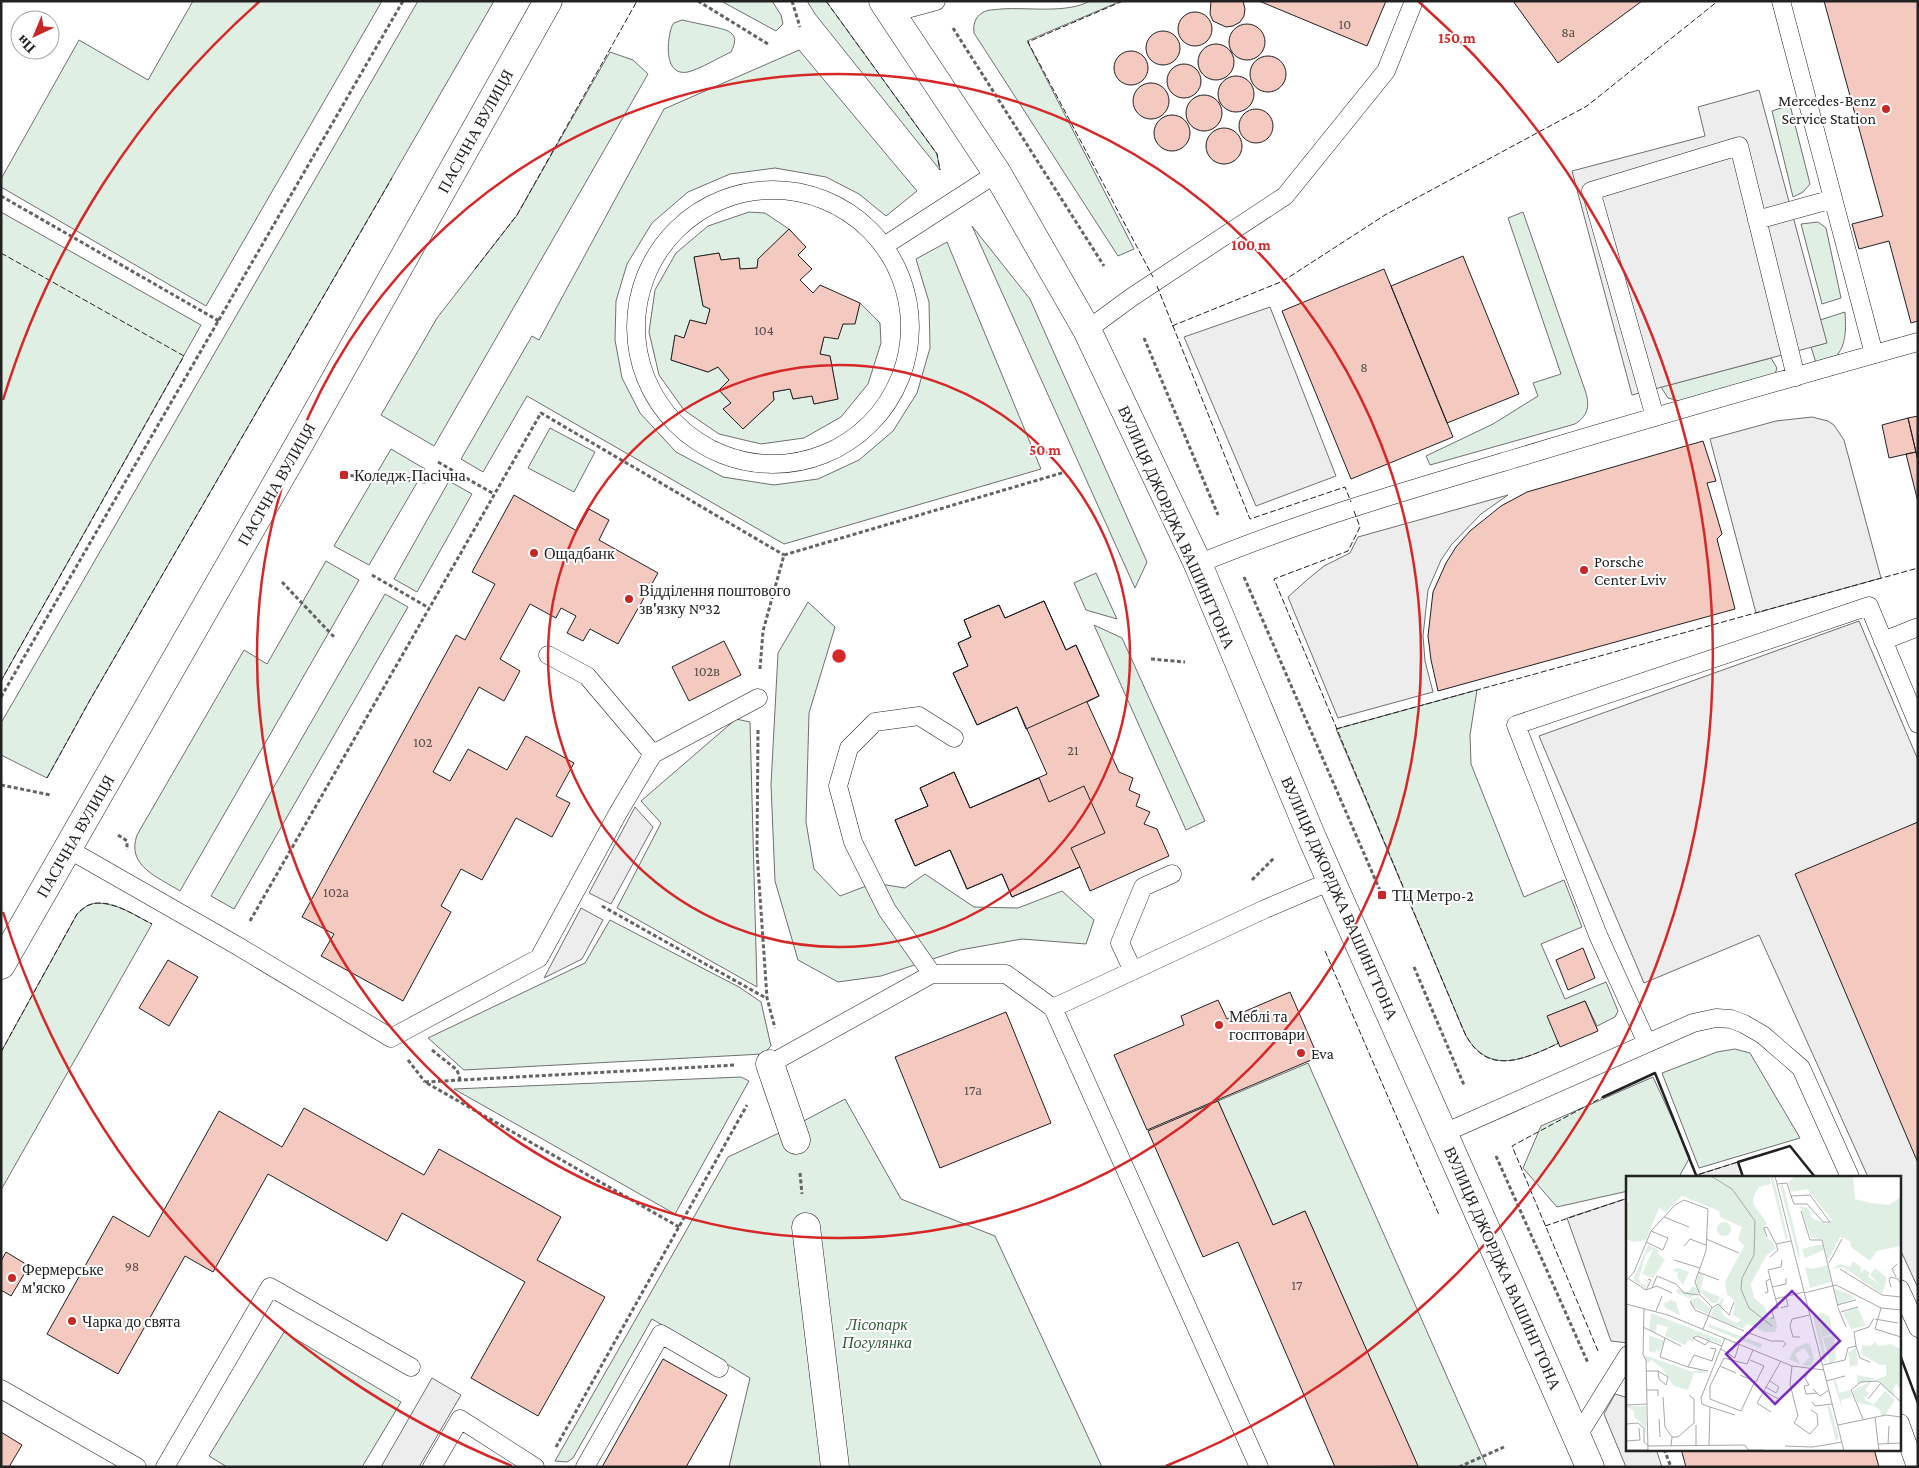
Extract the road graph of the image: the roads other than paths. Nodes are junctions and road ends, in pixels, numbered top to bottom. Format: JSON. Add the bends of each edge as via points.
{"nodes":[{"id":1,"x":548,"y":1,"type":"edge"},
{"id":2,"x":936,"y":1,"type":"edge"},
{"id":3,"x":1414,"y":1,"type":"edge"},
{"id":4,"x":1781,"y":1,"type":"edge"},
{"id":5,"x":888,"y":7,"type":"edge"},
{"id":6,"x":997,"y":173,"type":"junction"},
{"id":7,"x":1833,"y":199,"type":"junction"},
{"id":8,"x":1757,"y":220,"type":"junction"},
{"id":9,"x":884,"y":246,"type":"junction"},
{"id":10,"x":1087,"y":330,"type":"junction"},
{"id":11,"x":1918,"y":342,"type":"edge"},
{"id":12,"x":1874,"y":354,"type":"junction"},
{"id":13,"x":1796,"y":377,"type":"junction"},
{"id":14,"x":1655,"y":416,"type":"junction"},
{"id":15,"x":1198,"y":564,"type":"junction"},
{"id":16,"x":1918,"y":627,"type":"edge"},
{"id":17,"x":1883,"y":641,"type":"junction"},
{"id":18,"x":548,"y":655,"type":"dead end"},
{"id":19,"x":758,"y":698,"type":"road end"},
{"id":20,"x":1918,"y":724,"type":"edge"},
{"id":21,"x":954,"y":738,"type":"dead end"},
{"id":22,"x":653,"y":754,"type":"junction"},
{"id":23,"x":68,"y":849,"type":"junction"},
{"id":24,"x":1172,"y":874,"type":"dead end"},
{"id":25,"x":1331,"y":881,"type":"junction"},
{"id":26,"x":1,"y":965,"type":"edge"},
{"id":27,"x":1132,"y":970,"type":"junction"},
{"id":28,"x":932,"y":974,"type":"junction"},
{"id":29,"x":1054,"y":1008,"type":"junction"},
{"id":30,"x":1647,"y":1043,"type":"junction"},
{"id":31,"x":770,"y":1064,"type":"joint"},
{"id":32,"x":1444,"y":1133,"type":"junction"},
{"id":33,"x":796,"y":1140,"type":"road end"},
{"id":34,"x":1850,"y":1176,"type":"edge"},
{"id":35,"x":806,"y":1227,"type":"road end"},
{"id":36,"x":1902,"y":1293,"type":"edge"},
{"id":37,"x":1918,"y":1328,"type":"edge"},
{"id":38,"x":1626,"y":1358,"type":"edge"},
{"id":39,"x":411,"y":1367,"type":"dead end"},
{"id":40,"x":719,"y":1368,"type":"dead end"},
{"id":41,"x":1,"y":1389,"type":"edge"},
{"id":42,"x":1902,"y":1428,"type":"edge"},
{"id":43,"x":1577,"y":1437,"type":"junction"},
{"id":44,"x":137,"y":1467,"type":"edge"},
{"id":45,"x":165,"y":1467,"type":"edge"},
{"id":46,"x":432,"y":1467,"type":"edge"},
{"id":47,"x":535,"y":1467,"type":"edge"},
{"id":48,"x":584,"y":1467,"type":"edge"},
{"id":49,"x":835,"y":1467,"type":"edge"},
{"id":50,"x":1259,"y":1467,"type":"edge"},
{"id":51,"x":1590,"y":1467,"type":"edge"},
{"id":52,"x":1916,"y":1467,"type":"edge"}],
"edges":[{"from":1,"to":23,"type":"main road","name":"ПАСІЧНА ВУЛИЦЯ","via":[[298,448]]},
{"from":2,"to":5,"type":"lane"},
{"from":3,"to":10,"type":"lane","via":[[1386,71],[1285,196]]},
{"from":4,"to":7,"type":"lane"},
{"from":5,"to":6,"type":"main road","name":"ВУЛИЦЯ ДЖОРДЖА ВАШИНГТОНА"},
{"from":6,"to":9,"type":"lane"},
{"from":6,"to":10,"type":"main road","name":"ВУЛИЦЯ ДЖОРДЖА ВАШИНГТОНА"},
{"from":7,"to":8,"type":"lane"},
{"from":7,"to":12,"type":"lane"},
{"from":8,"to":13,"type":"lane"},
{"from":8,"to":14,"type":"lane","via":[[1738,146],[1591,191]]},
{"from":9,"to":9,"type":"lane","via":[[875,233],[819,196],[774,189],[735,194],[698,210],[667,237],[645,272],[636,305],[635,338],[642,371],[657,401],[689,436],[729,458],[774,465],[812,459],[847,443],[877,418],[898,384],[910,346],[909,306],[896,264]]},
{"from":10,"to":15,"type":"main road","name":"ВУЛИЦЯ ДЖОРДЖА ВАШИНГТОНА"},
{"from":11,"to":12,"type":"lane"},
{"from":12,"to":13,"type":"lane"},
{"from":13,"to":14,"type":"lane"},
{"from":14,"to":15,"type":"lane","via":[[1353,507]]},
{"from":15,"to":25,"type":"main road","name":"ВУЛИЦЯ ДЖОРДЖА ВАШИНГТОНА"},
{"from":16,"to":17,"type":"lane"},
{"from":17,"to":20,"type":"lane"},
{"from":17,"to":30,"type":"lane","via":[[1869,606],[1516,725],[1598,935]]},
{"from":18,"to":22,"type":"lane","via":[[587,676]]},
{"from":19,"to":22,"type":"lane"},
{"from":21,"to":28,"type":"lane","via":[[919,716],[875,722],[849,748],[838,786],[853,842],[888,910]]},
{"from":22,"to":23,"type":"lane","via":[[539,958],[392,1038]]},
{"from":23,"to":26,"type":"main road","name":"ПАСІЧНА ВУЛИЦЯ"},
{"from":24,"to":27,"type":"lane","via":[[1142,886],[1120,943]]},
{"from":25,"to":27,"type":"lane"},
{"from":25,"to":32,"type":"main road","name":"ВУЛИЦЯ ДЖОРДЖА ВАШИНГТОНА"},
{"from":27,"to":29,"type":"lane"},
{"from":28,"to":29,"type":"lane","via":[[1006,974]]},
{"from":28,"to":31,"type":"lane"},
{"from":29,"to":50,"type":"lane"},
{"from":30,"to":32,"type":"lane"},
{"from":30,"to":34,"type":"lane","via":[[1693,1023],[1716,1018],[1731,1019],[1763,1035],[1801,1068]]},
{"from":31,"to":33,"type":"main road"},
{"from":32,"to":43,"type":"main road","name":"ВУЛИЦЯ ДЖОРДЖА ВАШИНГТОНА"},
{"from":35,"to":49,"type":"main road"},
{"from":36,"to":37,"type":"lane"},
{"from":38,"to":43,"type":"lane"},
{"from":39,"to":45,"type":"lane","via":[[270,1287]]},
{"from":40,"to":48,"type":"lane","via":[[661,1334]]},
{"from":41,"to":44,"type":"lane"},
{"from":42,"to":52,"type":"lane"},
{"from":43,"to":51,"type":"main road","name":"ВУЛИЦЯ ДЖОРДЖА ВАШИНГТОНА"},
{"from":46,"to":47,"type":"lane","via":[[460,1419]]}]}
